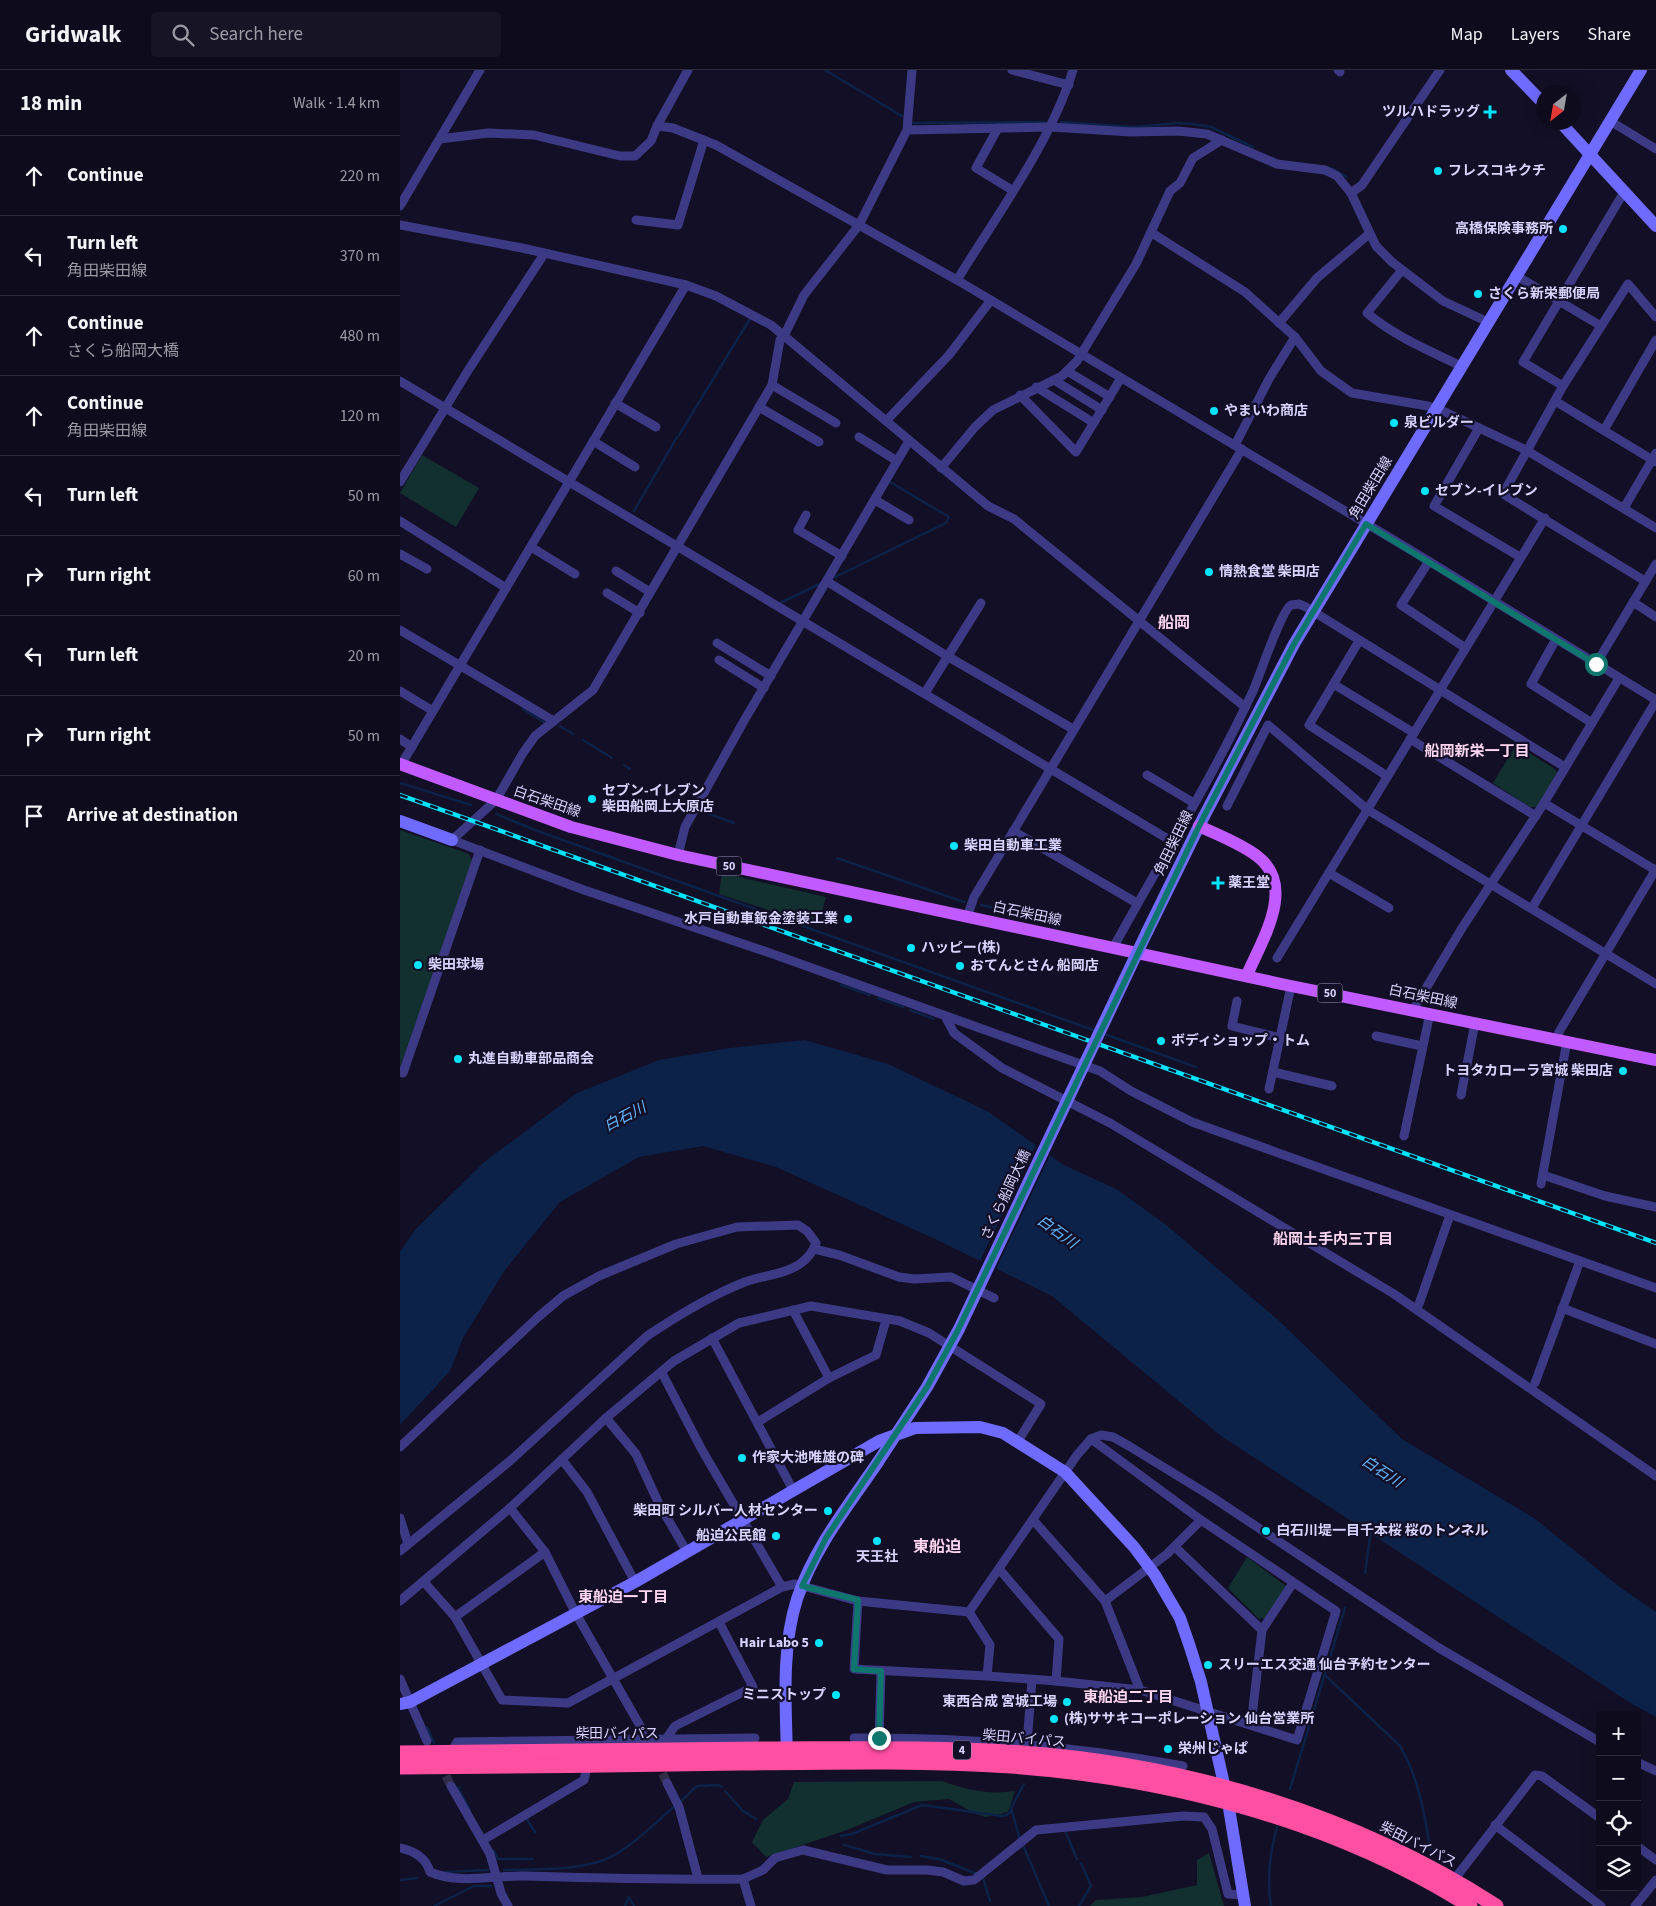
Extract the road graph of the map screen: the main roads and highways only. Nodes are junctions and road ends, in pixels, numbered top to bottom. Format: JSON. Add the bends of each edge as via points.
{"nodes":[{"id":1,"x":1511,"y":70,"type":"edge"},
{"id":2,"x":1641,"y":70,"type":"edge"},
{"id":3,"x":1536,"y":96,"type":"edge"},
{"id":4,"x":1568,"y":130,"type":"edge"},
{"id":5,"x":1590,"y":154,"type":"junction"},
{"id":6,"x":1656,"y":226,"type":"edge"},
{"id":7,"x":401,"y":765,"type":"edge"},
{"id":8,"x":400,"y":822,"type":"edge"},
{"id":9,"x":1199,"y":826,"type":"junction"},
{"id":10,"x":452,"y":840,"type":"road end"},
{"id":11,"x":1147,"y":932,"type":"joint"},
{"id":12,"x":1247,"y":975,"type":"junction"},
{"id":13,"x":1656,"y":1060,"type":"edge"},
{"id":14,"x":405,"y":1703,"type":"edge"},
{"id":15,"x":400,"y":1753,"type":"edge"},
{"id":16,"x":787,"y":1756,"type":"junction"},
{"id":17,"x":400,"y":1767,"type":"edge"},
{"id":18,"x":1224,"y":1787,"type":"junction"},
{"id":19,"x":1228,"y":1802,"type":"junction"},
{"id":20,"x":1244,"y":1900,"type":"edge"},
{"id":21,"x":1456,"y":1901,"type":"edge"},
{"id":22,"x":1470,"y":1906,"type":"edge"},
{"id":23,"x":1496,"y":1906,"type":"edge"}],
"edges":[{"from":1,"to":3,"type":"main road"},
{"from":2,"to":5,"type":"main road","name":"角田柴田線"},
{"from":4,"to":5,"type":"main road"},
{"from":5,"to":6,"type":"main road"},
{"from":5,"to":9,"type":"main road","name":"角田柴田線","via":[[1313,612]]},
{"from":7,"to":12,"type":"main road","name":"白石柴田線","number":"50","via":[[571,827],[678,855]]},
{"from":8,"to":10,"type":"main road"},
{"from":9,"to":11,"type":"main road","name":"角田柴田線"},
{"from":9,"to":12,"type":"main road","via":[[1256,855],[1270,868],[1274,877],[1276,902]]},
{"from":11,"to":16,"type":"main road","name":"さくら船岡大橋","bridge":true,"via":[[958,1330],[927,1387],[826,1538],[802,1586],[788,1643]]},
{"from":12,"to":13,"type":"main road","name":"白石柴田線","number":"50"},
{"from":14,"to":18,"type":"main road","via":[[635,1582],[879,1441],[910,1429],[980,1427],[1018,1441],[1064,1472],[1112,1521],[1149,1567],[1180,1618],[1207,1710]]},
{"from":15,"to":16,"type":"highway","name":"柴田バイパス","number":"4","via":[[666,1745]]},
{"from":16,"to":17,"type":"highway","name":"柴田バイパス","number":"4"},
{"from":16,"to":18,"type":"highway","name":"柴田バイパス","number":"4","via":[[879,1743],[1124,1760]]},
{"from":16,"to":19,"type":"highway","name":"柴田バイパス","number":"4","via":[[1010,1766],[1129,1780]]},
{"from":18,"to":19,"type":"main road"},
{"from":18,"to":23,"type":"highway","name":"柴田バイパス","number":"4","via":[[1340,1826],[1400,1852]]},
{"from":19,"to":20,"type":"main road"},
{"from":19,"to":21,"type":"highway","name":"柴田バイパス","number":"4","via":[[1336,1839],[1383,1860]]},
{"from":21,"to":22,"type":"highway","name":"柴田バイパス","number":"4"}]}
